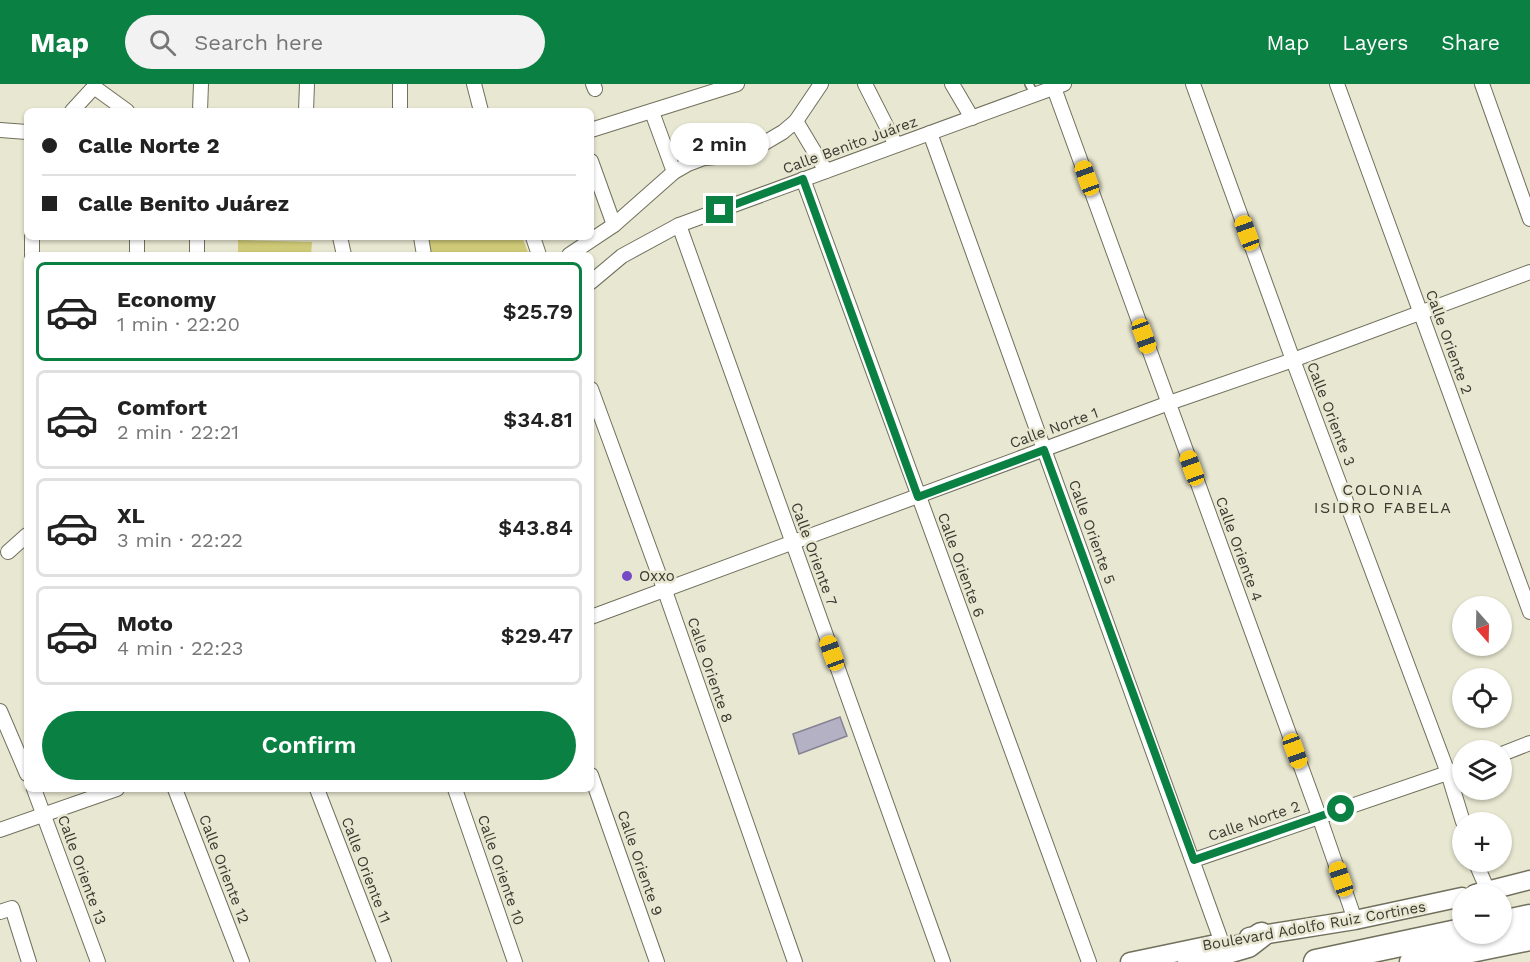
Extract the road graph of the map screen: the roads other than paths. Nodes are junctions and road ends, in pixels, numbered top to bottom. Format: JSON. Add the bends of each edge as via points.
{"nodes":[{"id":1,"x":201,"y":84,"type":"edge"},
{"id":2,"x":307,"y":84,"type":"edge"},
{"id":3,"x":400,"y":84,"type":"edge"},
{"id":4,"x":474,"y":84,"type":"edge"},
{"id":5,"x":737,"y":84,"type":"edge"},
{"id":6,"x":821,"y":84,"type":"edge"},
{"id":7,"x":865,"y":84,"type":"edge"},
{"id":8,"x":952,"y":84,"type":"edge"},
{"id":9,"x":1193,"y":84,"type":"edge"},
{"id":10,"x":1337,"y":84,"type":"edge"},
{"id":11,"x":1482,"y":84,"type":"edge"},
{"id":12,"x":94,"y":85,"type":"edge"},
{"id":13,"x":1059,"y":86,"type":"edge"},
{"id":14,"x":1032,"y":89,"type":"edge"},
{"id":15,"x":75,"y":108,"type":"edge"},
{"id":16,"x":123,"y":108,"type":"edge"},
{"id":17,"x":200,"y":108,"type":"edge"},
{"id":18,"x":306,"y":108,"type":"edge"},
{"id":19,"x":400,"y":108,"type":"edge"},
{"id":20,"x":480,"y":108,"type":"edge"},
{"id":21,"x":652,"y":112,"type":"junction"},
{"id":22,"x":972,"y":118,"type":"junction"},
{"id":23,"x":796,"y":121,"type":"junction"},
{"id":24,"x":594,"y":129,"type":"edge"},
{"id":25,"x":0,"y":130,"type":"edge"},
{"id":26,"x":24,"y":132,"type":"edge"},
{"id":27,"x":930,"y":133,"type":"junction"},
{"id":28,"x":896,"y":145,"type":"junction"},
{"id":29,"x":594,"y":169,"type":"edge"},
{"id":30,"x":826,"y":171,"type":"junction"},
{"id":31,"x":674,"y":172,"type":"junction"},
{"id":32,"x":803,"y":179,"type":"junction"},
{"id":33,"x":1530,"y":219,"type":"edge"},
{"id":34,"x":614,"y":225,"type":"junction"},
{"id":35,"x":679,"y":225,"type":"junction"},
{"id":36,"x":594,"y":238,"type":"edge"},
{"id":37,"x":592,"y":240,"type":"edge"},
{"id":38,"x":574,"y":252,"type":"edge"},
{"id":39,"x":1530,"y":272,"type":"edge"},
{"id":40,"x":594,"y":279,"type":"edge"},
{"id":41,"x":1421,"y":312,"type":"junction"},
{"id":42,"x":1293,"y":360,"type":"junction"},
{"id":43,"x":594,"y":397,"type":"edge"},
{"id":44,"x":1169,"y":403,"type":"junction"},
{"id":45,"x":1044,"y":450,"type":"junction"},
{"id":46,"x":918,"y":497,"type":"junction"},
{"id":47,"x":24,"y":538,"type":"edge"},
{"id":48,"x":793,"y":543,"type":"junction"},
{"id":49,"x":8,"y":552,"type":"dead end"},
{"id":50,"x":665,"y":591,"type":"junction"},
{"id":51,"x":1530,"y":612,"type":"edge"},
{"id":52,"x":594,"y":617,"type":"edge"},
{"id":53,"x":0,"y":711,"type":"edge"},
{"id":54,"x":1530,"y":743,"type":"edge"},
{"id":55,"x":1512,"y":750,"type":"edge"},
{"id":56,"x":24,"y":767,"type":"edge"},
{"id":57,"x":1452,"y":772,"type":"edge"},
{"id":58,"x":1448,"y":773,"type":"junction"},
{"id":59,"x":594,"y":784,"type":"edge"},
{"id":60,"x":34,"y":792,"type":"edge"},
{"id":61,"x":109,"y":792,"type":"edge"},
{"id":62,"x":176,"y":792,"type":"edge"},
{"id":63,"x":317,"y":792,"type":"edge"},
{"id":64,"x":456,"y":792,"type":"edge"},
{"id":65,"x":1460,"y":812,"type":"edge"},
{"id":66,"x":45,"y":815,"type":"junction"},
{"id":67,"x":1319,"y":816,"type":"junction"},
{"id":68,"x":0,"y":830,"type":"edge"},
{"id":69,"x":1194,"y":860,"type":"junction"},
{"id":70,"x":1530,"y":880,"type":"edge"},
{"id":71,"x":1508,"y":884,"type":"edge"},
{"id":72,"x":1452,"y":899,"type":"edge"},
{"id":73,"x":6,"y":910,"type":"edge"},
{"id":74,"x":1530,"y":916,"type":"edge"},
{"id":75,"x":1355,"y":920,"type":"junction"},
{"id":76,"x":1530,"y":921,"type":"edge"},
{"id":77,"x":1512,"y":925,"type":"edge"},
{"id":78,"x":1512,"y":927,"type":"edge"},
{"id":79,"x":1530,"y":927,"type":"edge"},
{"id":80,"x":1512,"y":929,"type":"edge"},
{"id":81,"x":1261,"y":935,"type":"junction"},
{"id":82,"x":1530,"y":938,"type":"edge"},
{"id":83,"x":1512,"y":939,"type":"edge"},
{"id":84,"x":1452,"y":941,"type":"edge"},
{"id":85,"x":1222,"y":943,"type":"junction"},
{"id":86,"x":1452,"y":943,"type":"edge"},
{"id":87,"x":1455,"y":944,"type":"edge"},
{"id":88,"x":1480,"y":944,"type":"edge"},
{"id":89,"x":1530,"y":949,"type":"edge"},
{"id":90,"x":29,"y":962,"type":"edge"},
{"id":91,"x":98,"y":962,"type":"edge"},
{"id":92,"x":242,"y":962,"type":"edge"},
{"id":93,"x":384,"y":962,"type":"edge"},
{"id":94,"x":515,"y":962,"type":"edge"},
{"id":95,"x":657,"y":962,"type":"edge"},
{"id":96,"x":795,"y":962,"type":"edge"},
{"id":97,"x":942,"y":962,"type":"edge"},
{"id":98,"x":1089,"y":962,"type":"edge"},
{"id":99,"x":1130,"y":962,"type":"edge"},
{"id":100,"x":1190,"y":962,"type":"edge"},
{"id":101,"x":1316,"y":962,"type":"edge"},
{"id":102,"x":1359,"y":962,"type":"edge"},
{"id":103,"x":1412,"y":962,"type":"edge"},
{"id":104,"x":1480,"y":962,"type":"edge"}],
"edges":[{"from":1,"to":17,"type":"street"},
{"from":2,"to":18,"type":"street"},
{"from":3,"to":19,"type":"street"},
{"from":4,"to":20,"type":"street"},
{"from":5,"to":21,"type":"street"},
{"from":6,"to":23,"type":"street"},
{"from":7,"to":28,"type":"street"},
{"from":8,"to":22,"type":"street"},
{"from":9,"to":42,"type":"street","name":"Calle Oriente 3"},
{"from":10,"to":41,"type":"street","name":"Calle Oriente 2"},
{"from":11,"to":33,"type":"street"},
{"from":12,"to":15,"type":"street"},
{"from":12,"to":16,"type":"street"},
{"from":13,"to":14,"type":"street","name":"Calle Benito Juárez"},
{"from":13,"to":44,"type":"street","name":"Calle Oriente 4"},
{"from":14,"to":22,"type":"street","name":"Calle Benito Juárez"},
{"from":21,"to":24,"type":"street"},
{"from":21,"to":31,"type":"street"},
{"from":22,"to":27,"type":"street","name":"Calle Benito Juárez"},
{"from":23,"to":30,"type":"street"},
{"from":23,"to":31,"type":"street","via":[[749,152],[704,158]]},
{"from":25,"to":26,"type":"street"},
{"from":27,"to":28,"type":"street","name":"Calle Benito Juárez"},
{"from":27,"to":45,"type":"street","name":"Calle Oriente 5"},
{"from":28,"to":30,"type":"street","name":"Calle Benito Juárez"},
{"from":29,"to":34,"type":"street"},
{"from":30,"to":32,"type":"street","name":"Calle Benito Juárez"},
{"from":31,"to":34,"type":"street"},
{"from":32,"to":35,"type":"street","name":"Calle Benito Juárez"},
{"from":32,"to":46,"type":"street","name":"Calle Oriente 6"},
{"from":34,"to":36,"type":"street"},
{"from":35,"to":40,"type":"street","name":"Calle Benito Juárez","via":[[622,256]]},
{"from":35,"to":48,"type":"street","name":"Calle Oriente 7"},
{"from":37,"to":38,"type":"street"},
{"from":39,"to":41,"type":"street","name":"Calle Norte 1"},
{"from":41,"to":42,"type":"street","name":"Calle Norte 1"},
{"from":41,"to":51,"type":"street","name":"Calle Oriente 2"},
{"from":42,"to":44,"type":"street","name":"Calle Norte 1"},
{"from":42,"to":58,"type":"street","name":"Calle Oriente 3"},
{"from":43,"to":50,"type":"street","name":"Calle Oriente 8"},
{"from":44,"to":45,"type":"street","name":"Calle Norte 1"},
{"from":44,"to":67,"type":"street","name":"Calle Oriente 4"},
{"from":45,"to":46,"type":"street","name":"Calle Norte 1"},
{"from":45,"to":69,"type":"street","name":"Calle Oriente 5"},
{"from":46,"to":48,"type":"street","name":"Calle Norte 1"},
{"from":46,"to":98,"type":"street","name":"Calle Oriente 6"},
{"from":47,"to":49,"type":"street"},
{"from":48,"to":50,"type":"street","name":"Calle Norte 1"},
{"from":48,"to":97,"type":"street","name":"Calle Oriente 7"},
{"from":50,"to":52,"type":"street","name":"Calle Norte 1"},
{"from":50,"to":96,"type":"street","name":"Calle Oriente 8"},
{"from":53,"to":56,"type":"street"},
{"from":54,"to":55,"type":"street"},
{"from":57,"to":58,"type":"street","name":"Calle Norte 2"},
{"from":58,"to":65,"type":"street","name":"Calle Oriente 3"},
{"from":58,"to":67,"type":"street","name":"Calle Norte 2"},
{"from":59,"to":95,"type":"street","name":"Calle Oriente 9"},
{"from":60,"to":66,"type":"street","name":"Calle Oriente 13"},
{"from":61,"to":66,"type":"street"},
{"from":62,"to":92,"type":"street","name":"Calle Oriente 12"},
{"from":63,"to":93,"type":"street","name":"Calle Oriente 11"},
{"from":64,"to":94,"type":"street","name":"Calle Oriente 10"},
{"from":66,"to":68,"type":"street"},
{"from":66,"to":91,"type":"street","name":"Calle Oriente 13"},
{"from":67,"to":69,"type":"street","name":"Calle Norte 2"},
{"from":67,"to":75,"type":"street","name":"Calle Oriente 4"},
{"from":69,"to":85,"type":"street","name":"Calle Oriente 5"},
{"from":70,"to":71,"type":"main road"},
{"from":72,"to":75,"type":"main road","name":"Boulevard Adolfo Ruiz Cortines"},
{"from":73,"to":90,"type":"street"},
{"from":74,"to":77,"type":"highway"},
{"from":75,"to":81,"type":"main road","name":"Boulevard Adolfo Ruiz Cortines"},
{"from":76,"to":78,"type":"highway"},
{"from":79,"to":80,"type":"highway"},
{"from":81,"to":85,"type":"main road","name":"Boulevard Adolfo Ruiz Cortines"},
{"from":81,"to":100,"type":"highway","via":[[1248,945]]},
{"from":82,"to":83,"type":"highway"},
{"from":84,"to":102,"type":"highway"},
{"from":85,"to":99,"type":"main road","name":"Boulevard Adolfo Ruiz Cortines"},
{"from":86,"to":101,"type":"highway"},
{"from":87,"to":103,"type":"highway"},
{"from":88,"to":89,"type":"highway"},
{"from":89,"to":104,"type":"highway"}]}
